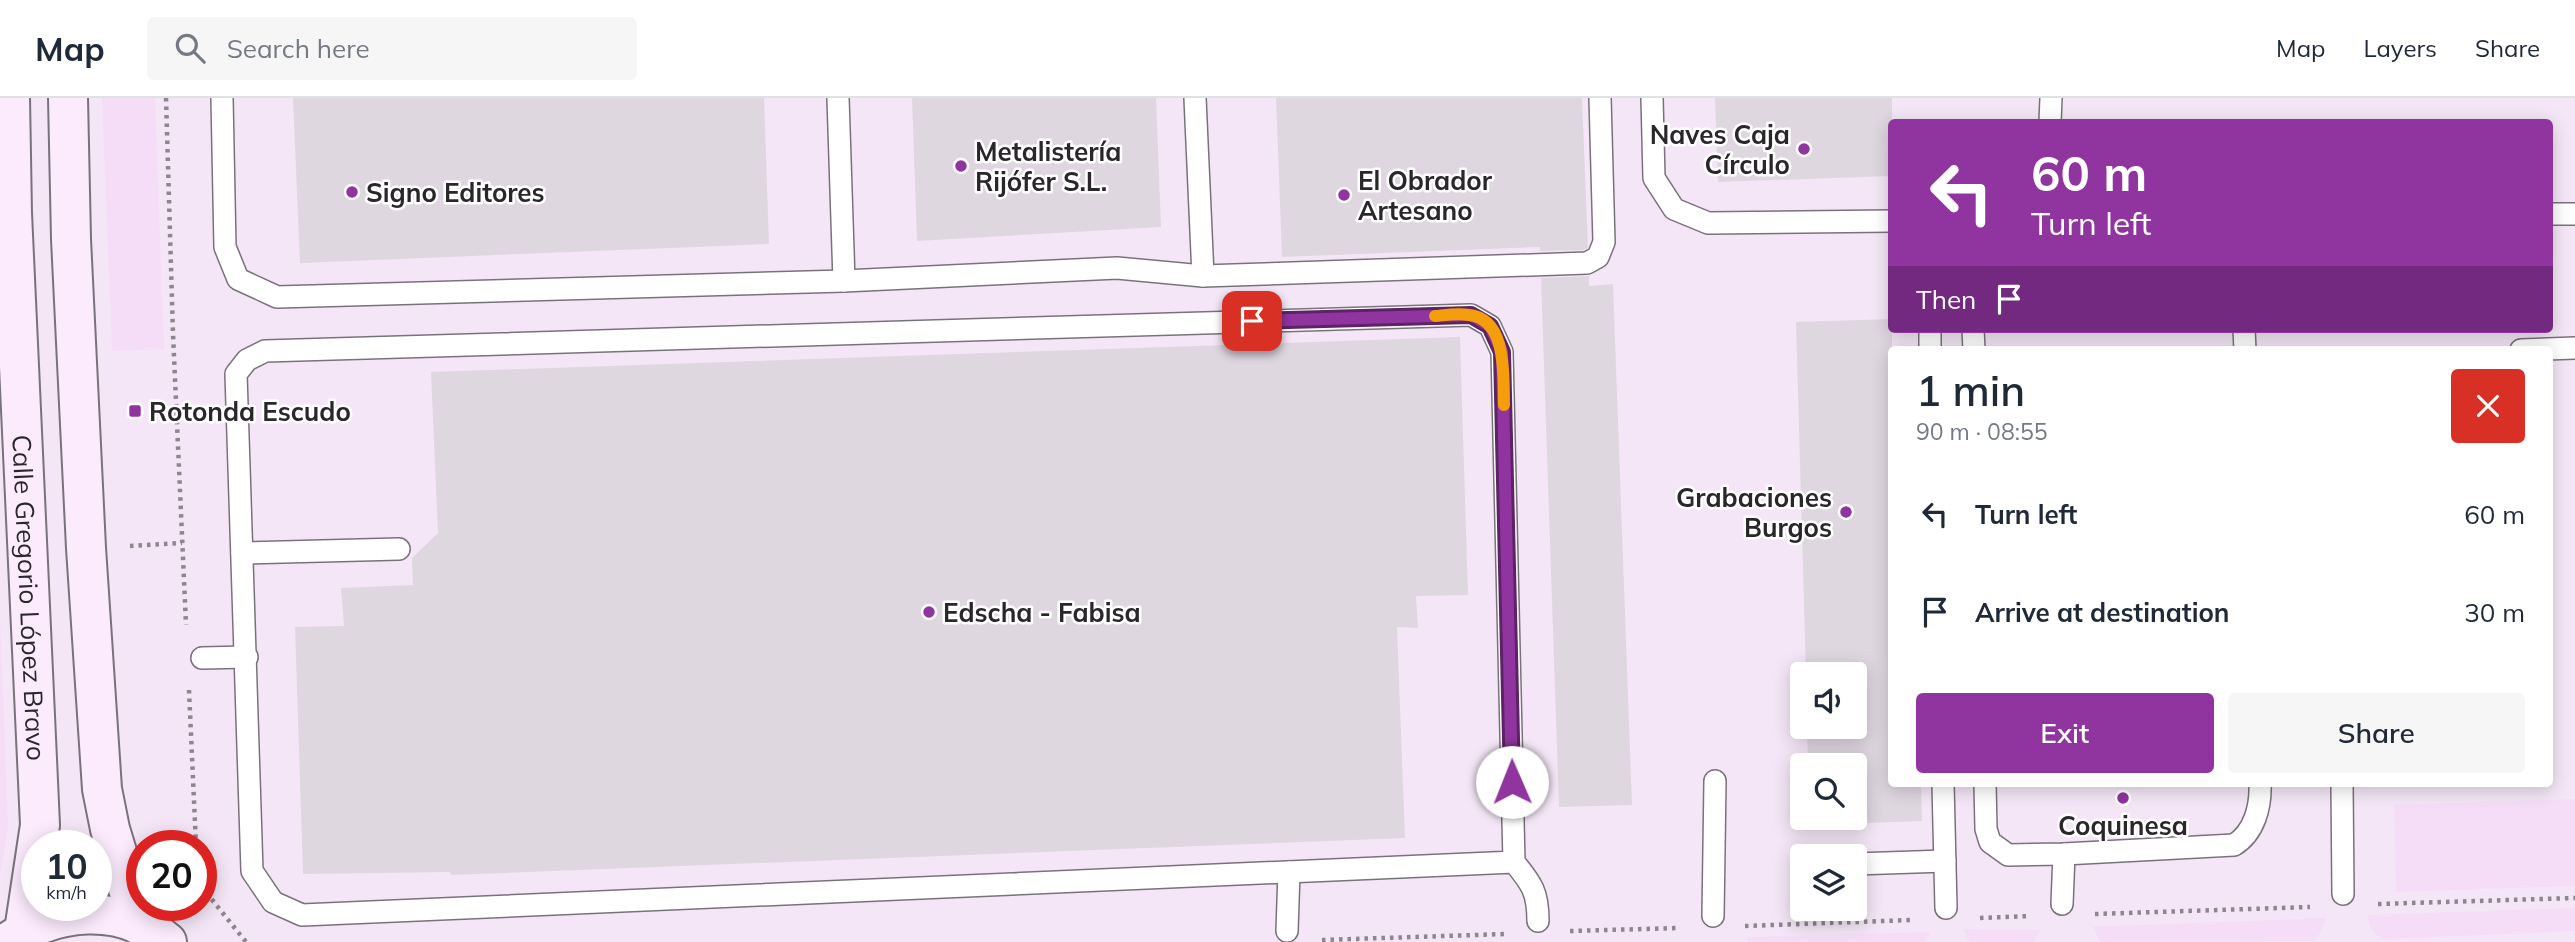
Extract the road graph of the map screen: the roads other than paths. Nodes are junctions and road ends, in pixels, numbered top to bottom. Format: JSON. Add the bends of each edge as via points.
{"nodes":[{"id":1,"x":10,"y":98,"type":"edge"},
{"id":2,"x":68,"y":98,"type":"edge"},
{"id":3,"x":222,"y":98,"type":"edge"},
{"id":4,"x":838,"y":98,"type":"edge"},
{"id":5,"x":1195,"y":98,"type":"edge"},
{"id":6,"x":1600,"y":98,"type":"edge"},
{"id":7,"x":1652,"y":98,"type":"edge"},
{"id":8,"x":2051,"y":98,"type":"edge"},
{"id":9,"x":2050,"y":119,"type":"edge"},
{"id":10,"x":2553,"y":214,"type":"edge"},
{"id":11,"x":2575,"y":214,"type":"edge"},
{"id":12,"x":1888,"y":221,"type":"edge"},
{"id":13,"x":1203,"y":276,"type":"junction"},
{"id":14,"x":844,"y":281,"type":"junction"},
{"id":15,"x":2575,"y":348,"type":"edge"},
{"id":16,"x":2553,"y":349,"type":"edge"},
{"id":17,"x":399,"y":549,"type":"dead end"},
{"id":18,"x":242,"y":554,"type":"junction"},
{"id":19,"x":247,"y":657,"type":"junction"},
{"id":20,"x":202,"y":658,"type":"dead end"},
{"id":21,"x":1715,"y":781,"type":"dead end"},
{"id":22,"x":1943,"y":787,"type":"edge"},
{"id":23,"x":1985,"y":787,"type":"edge"},
{"id":24,"x":2260,"y":787,"type":"edge"},
{"id":25,"x":2342,"y":787,"type":"edge"},
{"id":26,"x":2064,"y":854,"type":"junction"},
{"id":27,"x":1945,"y":861,"type":"junction"},
{"id":28,"x":1514,"y":862,"type":"junction"},
{"id":29,"x":1867,"y":864,"type":"edge"},
{"id":30,"x":1289,"y":872,"type":"junction"},
{"id":31,"x":2343,"y":894,"type":"dead end"},
{"id":32,"x":2062,"y":905,"type":"dead end"},
{"id":33,"x":1946,"y":908,"type":"dead end"},
{"id":34,"x":1713,"y":916,"type":"dead end"},
{"id":35,"x":1538,"y":921,"type":"dead end"},
{"id":36,"x":1287,"y":931,"type":"dead end"},
{"id":37,"x":153,"y":933,"type":"edge"},
{"id":38,"x":16,"y":936,"type":"edge"}],
"edges":[{"from":1,"to":38,"type":"main road","name":"Calle Gregorio López Bravo","via":[[40,825]]},
{"from":2,"to":37,"type":"main road","via":[[85,534],[102,789],[110,829]]},
{"from":3,"to":14,"type":"lane","via":[[225,247],[238,279],[277,297]]},
{"from":4,"to":14,"type":"lane"},
{"from":5,"to":13,"type":"lane"},
{"from":6,"to":13,"type":"lane","via":[[1604,242],[1598,257],[1587,263]]},
{"from":7,"to":12,"type":"lane","via":[[1654,178],[1674,209],[1708,223]]},
{"from":8,"to":9,"type":"lane"},
{"from":10,"to":11,"type":"lane"},
{"from":13,"to":14,"type":"lane","via":[[1117,268]]},
{"from":15,"to":16,"type":"lane"},
{"from":17,"to":18,"type":"lane"},
{"from":18,"to":19,"type":"lane"},
{"from":18,"to":28,"type":"lane","via":[[236,374],[247,360],[265,351],[1471,315],[1490,326],[1502,352]]},
{"from":19,"to":20,"type":"lane"},
{"from":19,"to":30,"type":"lane","via":[[252,871],[273,902],[302,915]]},
{"from":21,"to":34,"type":"lane"},
{"from":22,"to":27,"type":"lane"},
{"from":23,"to":26,"type":"lane","via":[[1986,829],[1998,850],[2008,855]]},
{"from":24,"to":26,"type":"lane","via":[[2255,820],[2245,838],[2234,845]]},
{"from":25,"to":31,"type":"lane"},
{"from":26,"to":32,"type":"lane"},
{"from":27,"to":29,"type":"lane"},
{"from":27,"to":33,"type":"lane"},
{"from":28,"to":30,"type":"lane"},
{"from":28,"to":35,"type":"lane","via":[[1538,899]]},
{"from":30,"to":36,"type":"lane"},
{"from":37,"to":38,"type":"main road","via":[[96,914],[45,921]]}]}
